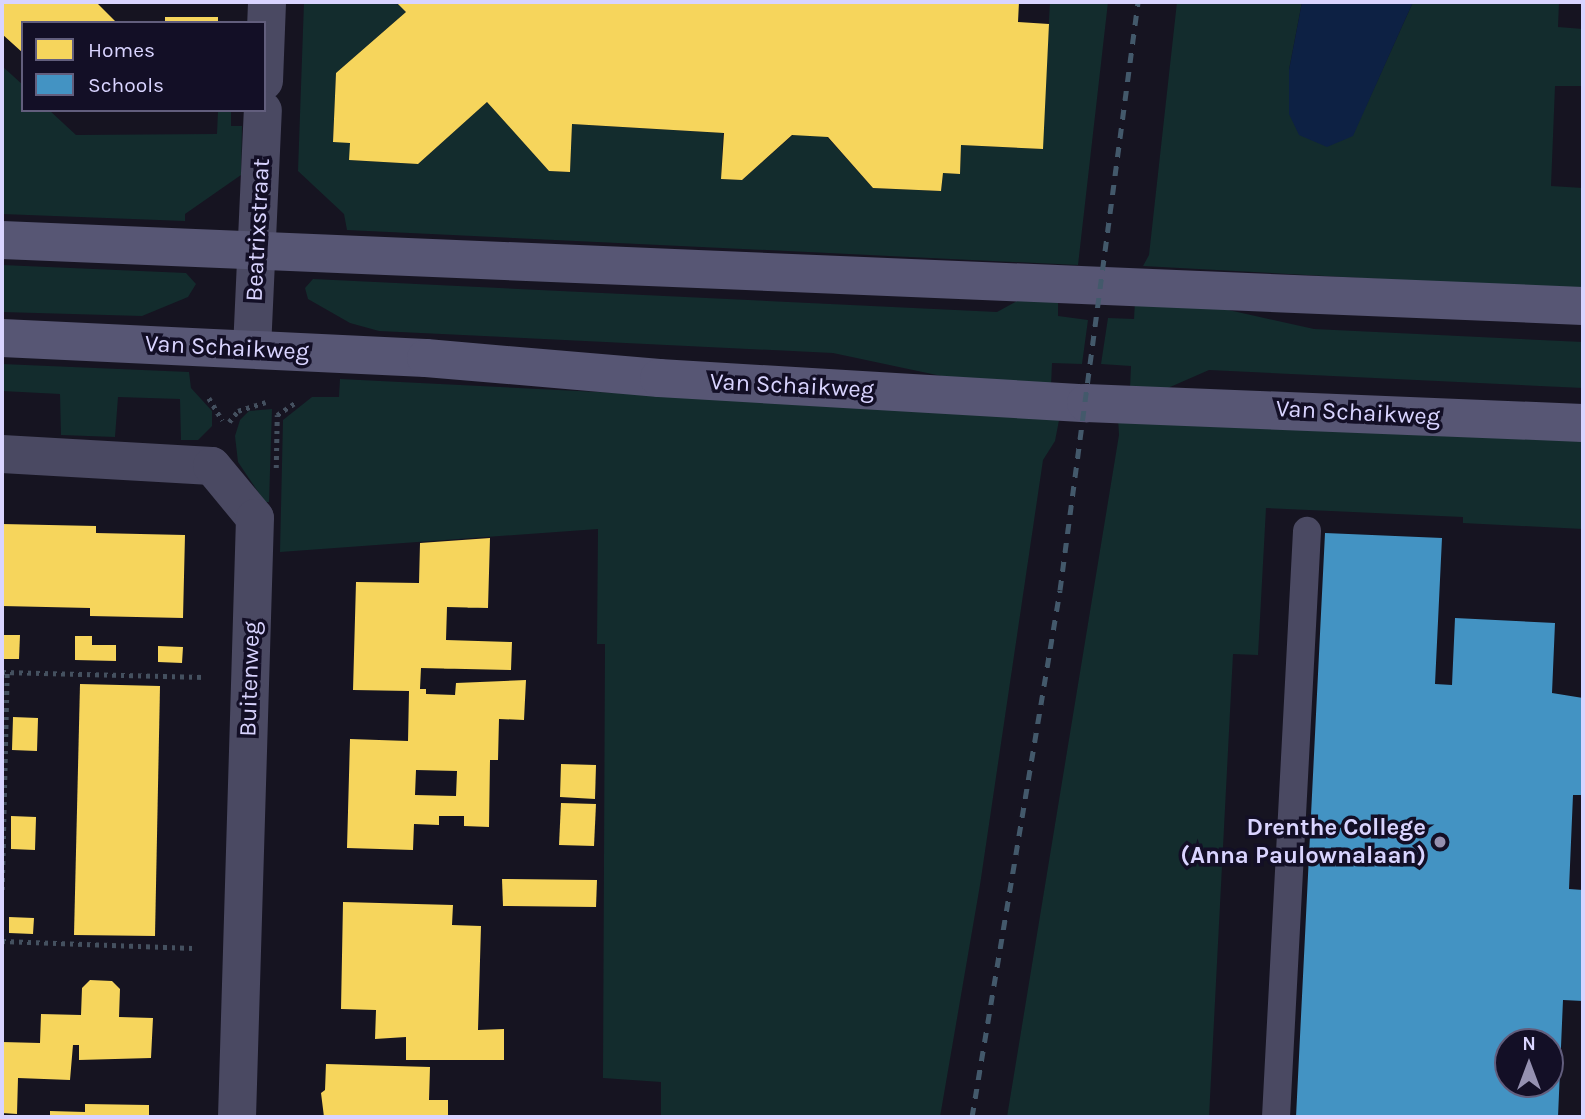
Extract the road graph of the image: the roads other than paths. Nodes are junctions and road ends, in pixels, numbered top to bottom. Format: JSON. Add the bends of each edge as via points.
{"nodes":[{"id":1,"x":267,"y":2,"type":"edge"},
{"id":2,"x":266,"y":28,"type":"edge"},
{"id":3,"x":263,"y":112,"type":"edge"},
{"id":4,"x":2,"y":240,"type":"edge"},
{"id":5,"x":258,"y":249,"type":"junction"},
{"id":6,"x":1583,"y":306,"type":"edge"},
{"id":7,"x":2,"y":338,"type":"edge"},
{"id":8,"x":252,"y":349,"type":"junction"},
{"id":9,"x":1583,"y":423,"type":"edge"},
{"id":10,"x":2,"y":454,"type":"edge"},
{"id":11,"x":1307,"y":531,"type":"dead end"},
{"id":12,"x":237,"y":1117,"type":"edge"},
{"id":13,"x":1276,"y":1117,"type":"edge"}],
"edges":[{"from":1,"to":2,"type":"street"},
{"from":3,"to":5,"type":"street","name":"Beatrixstraat"},
{"from":4,"to":5,"type":"street"},
{"from":5,"to":6,"type":"street"},
{"from":5,"to":8,"type":"street","name":"Beatrixstraat"},
{"from":7,"to":8,"type":"street","name":"Van Schaikweg"},
{"from":8,"to":9,"type":"street","name":"Van Schaikweg","via":[[1073,402]]},
{"from":10,"to":12,"type":"street","name":"Buitenweg","via":[[212,466],[254,518]]},
{"from":11,"to":13,"type":"lane"}]}
